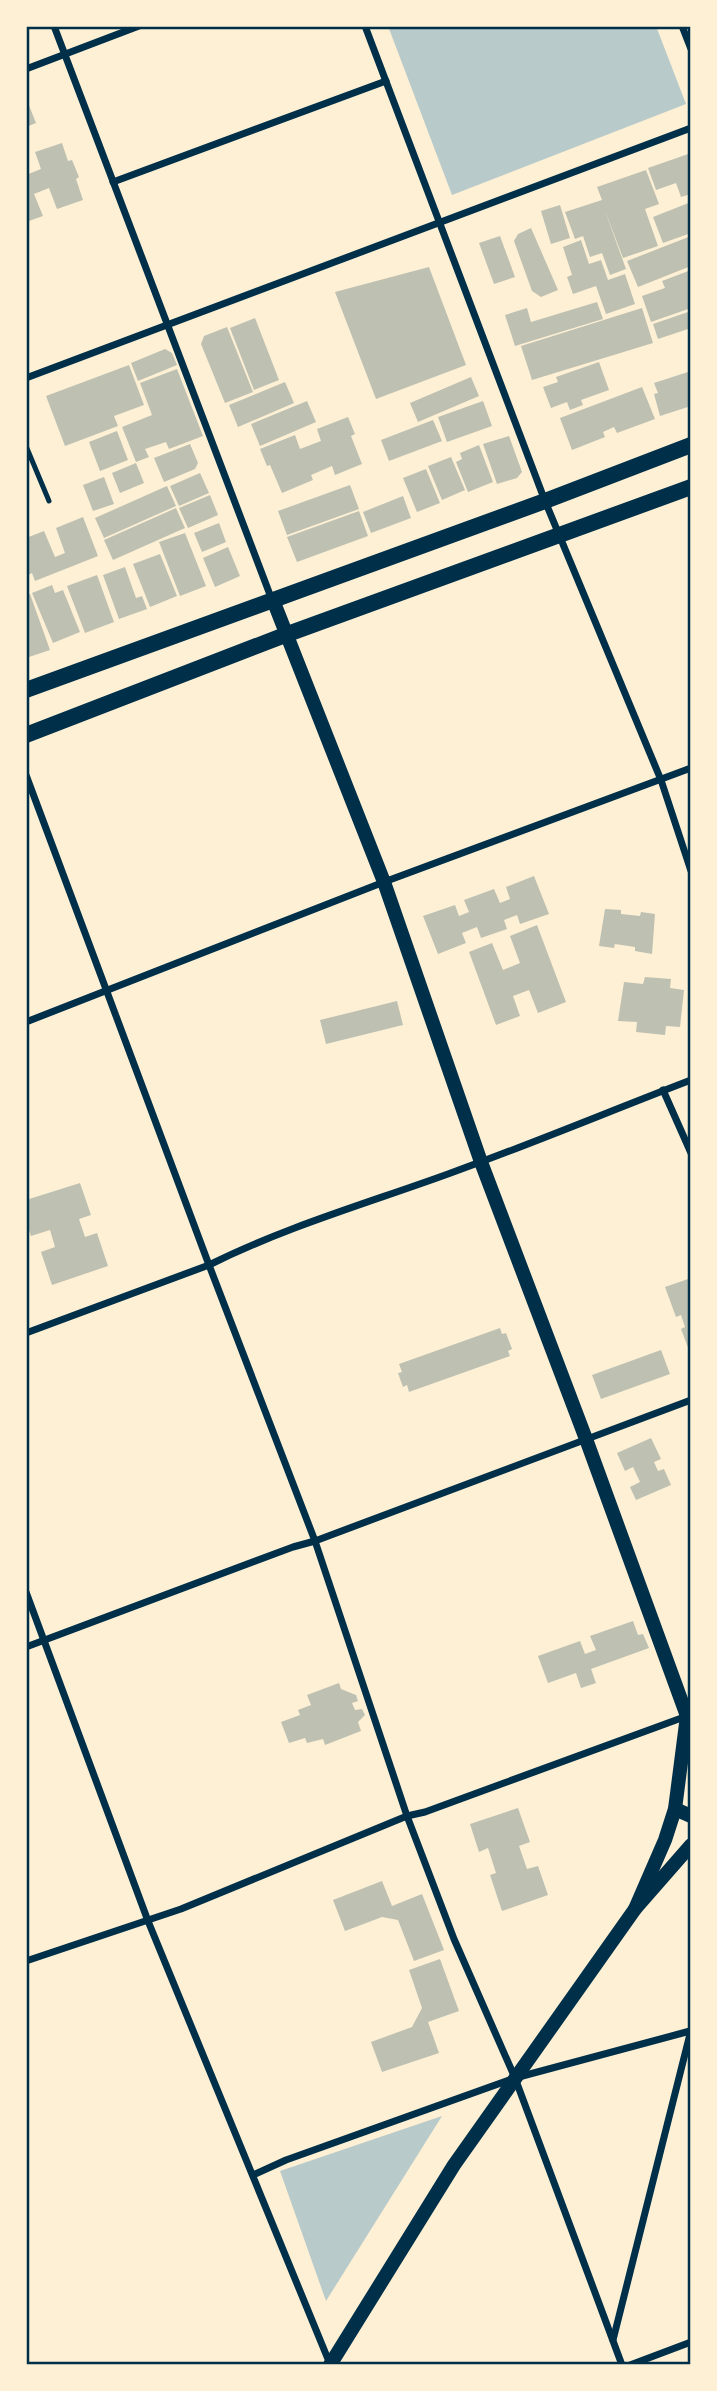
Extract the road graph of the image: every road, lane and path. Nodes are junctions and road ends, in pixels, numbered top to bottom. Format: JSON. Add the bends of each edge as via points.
{"nodes":[{"id":1,"x":54,"y":26,"type":"edge"},
{"id":2,"x":139,"y":26,"type":"edge"},
{"id":3,"x":365,"y":26,"type":"edge"},
{"id":4,"x":682,"y":26,"type":"edge"},
{"id":5,"x":691,"y":49,"type":"edge"},
{"id":6,"x":64,"y":54,"type":"junction"},
{"id":7,"x":26,"y":69,"type":"edge"},
{"id":8,"x":386,"y":81,"type":"junction"},
{"id":9,"x":691,"y":128,"type":"edge"},
{"id":10,"x":113,"y":182,"type":"junction"},
{"id":11,"x":439,"y":223,"type":"junction"},
{"id":12,"x":167,"y":324,"type":"junction"},
{"id":13,"x":26,"y":378,"type":"edge"},
{"id":14,"x":691,"y":445,"type":"edge"},
{"id":15,"x":26,"y":446,"type":"edge"},
{"id":16,"x":691,"y":487,"type":"edge"},
{"id":17,"x":49,"y":501,"type":"dead end"},
{"id":18,"x":545,"y":501,"type":"junction"},
{"id":19,"x":560,"y":536,"type":"junction"},
{"id":20,"x":273,"y":600,"type":"junction"},
{"id":21,"x":285,"y":635,"type":"junction"},
{"id":22,"x":26,"y":690,"type":"edge"},
{"id":23,"x":26,"y":735,"type":"edge"},
{"id":24,"x":691,"y":768,"type":"edge"},
{"id":25,"x":26,"y":775,"type":"edge"},
{"id":26,"x":661,"y":780,"type":"junction"},
{"id":27,"x":691,"y":871,"type":"edge"},
{"id":28,"x":384,"y":883,"type":"junction"},
{"id":29,"x":107,"y":990,"type":"junction"},
{"id":30,"x":26,"y":1022,"type":"edge"},
{"id":31,"x":691,"y":1080,"type":"edge"},
{"id":32,"x":663,"y":1090,"type":"junction"},
{"id":33,"x":691,"y":1153,"type":"edge"},
{"id":34,"x":481,"y":1162,"type":"junction"},
{"id":35,"x":209,"y":1265,"type":"junction"},
{"id":36,"x":26,"y":1333,"type":"edge"},
{"id":37,"x":691,"y":1400,"type":"edge"},
{"id":38,"x":586,"y":1439,"type":"junction"},
{"id":39,"x":315,"y":1541,"type":"junction"},
{"id":40,"x":26,"y":1592,"type":"edge"},
{"id":41,"x":46,"y":1640,"type":"junction"},
{"id":42,"x":26,"y":1647,"type":"edge"},
{"id":43,"x":689,"y":1716,"type":"edge"},
{"id":44,"x":675,"y":1809,"type":"junction"},
{"id":45,"x":407,"y":1816,"type":"junction"},
{"id":46,"x":691,"y":1816,"type":"edge"},
{"id":47,"x":691,"y":1844,"type":"edge"},
{"id":48,"x":635,"y":1909,"type":"junction"},
{"id":49,"x":148,"y":1921,"type":"junction"},
{"id":50,"x":26,"y":1961,"type":"edge"},
{"id":51,"x":691,"y":2030,"type":"edge"},
{"id":52,"x":515,"y":2078,"type":"junction"},
{"id":53,"x":253,"y":2175,"type":"junction"},
{"id":54,"x":613,"y":2340,"type":"junction"},
{"id":55,"x":691,"y":2342,"type":"edge"},
{"id":56,"x":330,"y":2364,"type":"edge"},
{"id":57,"x":622,"y":2365,"type":"edge"},
{"id":58,"x":630,"y":2365,"type":"edge"}],
"edges":[{"from":1,"to":6,"type":"street"},
{"from":2,"to":6,"type":"street"},
{"from":3,"to":8,"type":"street"},
{"from":4,"to":5,"type":"street"},
{"from":6,"to":7,"type":"street"},
{"from":6,"to":10,"type":"street"},
{"from":8,"to":10,"type":"street"},
{"from":8,"to":11,"type":"street"},
{"from":9,"to":11,"type":"street"},
{"from":10,"to":12,"type":"street"},
{"from":11,"to":12,"type":"street"},
{"from":11,"to":18,"type":"street"},
{"from":12,"to":13,"type":"street"},
{"from":12,"to":20,"type":"street"},
{"from":14,"to":18,"type":"main road"},
{"from":15,"to":17,"type":"lane"},
{"from":16,"to":19,"type":"main road"},
{"from":18,"to":19,"type":"street"},
{"from":18,"to":20,"type":"main road"},
{"from":19,"to":21,"type":"main road"},
{"from":19,"to":26,"type":"street"},
{"from":20,"to":21,"type":"main road"},
{"from":20,"to":22,"type":"main road"},
{"from":21,"to":23,"type":"main road"},
{"from":21,"to":28,"type":"main road"},
{"from":24,"to":26,"type":"street"},
{"from":25,"to":29,"type":"street"},
{"from":26,"to":27,"type":"street"},
{"from":26,"to":28,"type":"street"},
{"from":28,"to":29,"type":"street"},
{"from":28,"to":34,"type":"main road"},
{"from":29,"to":30,"type":"street"},
{"from":29,"to":35,"type":"street"},
{"from":31,"to":32,"type":"street"},
{"from":32,"to":33,"type":"street"},
{"from":32,"to":34,"type":"street"},
{"from":34,"to":35,"type":"street"},
{"from":34,"to":38,"type":"main road"},
{"from":35,"to":36,"type":"street"},
{"from":35,"to":39,"type":"street"},
{"from":37,"to":38,"type":"street"},
{"from":38,"to":39,"type":"street"},
{"from":38,"to":43,"type":"main road"},
{"from":39,"to":41,"type":"street"},
{"from":39,"to":45,"type":"street"},
{"from":40,"to":41,"type":"street"},
{"from":41,"to":42,"type":"street"},
{"from":41,"to":49,"type":"street"},
{"from":43,"to":44,"type":"main road"},
{"from":43,"to":45,"type":"street"},
{"from":44,"to":46,"type":"main road"},
{"from":44,"to":48,"type":"main road"},
{"from":45,"to":49,"type":"street"},
{"from":45,"to":52,"type":"street"},
{"from":47,"to":48,"type":"main road"},
{"from":48,"to":52,"type":"main road"},
{"from":49,"to":50,"type":"street"},
{"from":49,"to":53,"type":"street"},
{"from":51,"to":52,"type":"street"},
{"from":51,"to":54,"type":"street"},
{"from":52,"to":53,"type":"street"},
{"from":52,"to":54,"type":"street"},
{"from":52,"to":56,"type":"main road","via":[[454,2165]]},
{"from":53,"to":56,"type":"street"},
{"from":54,"to":57,"type":"street"},
{"from":55,"to":58,"type":"street"}]}
